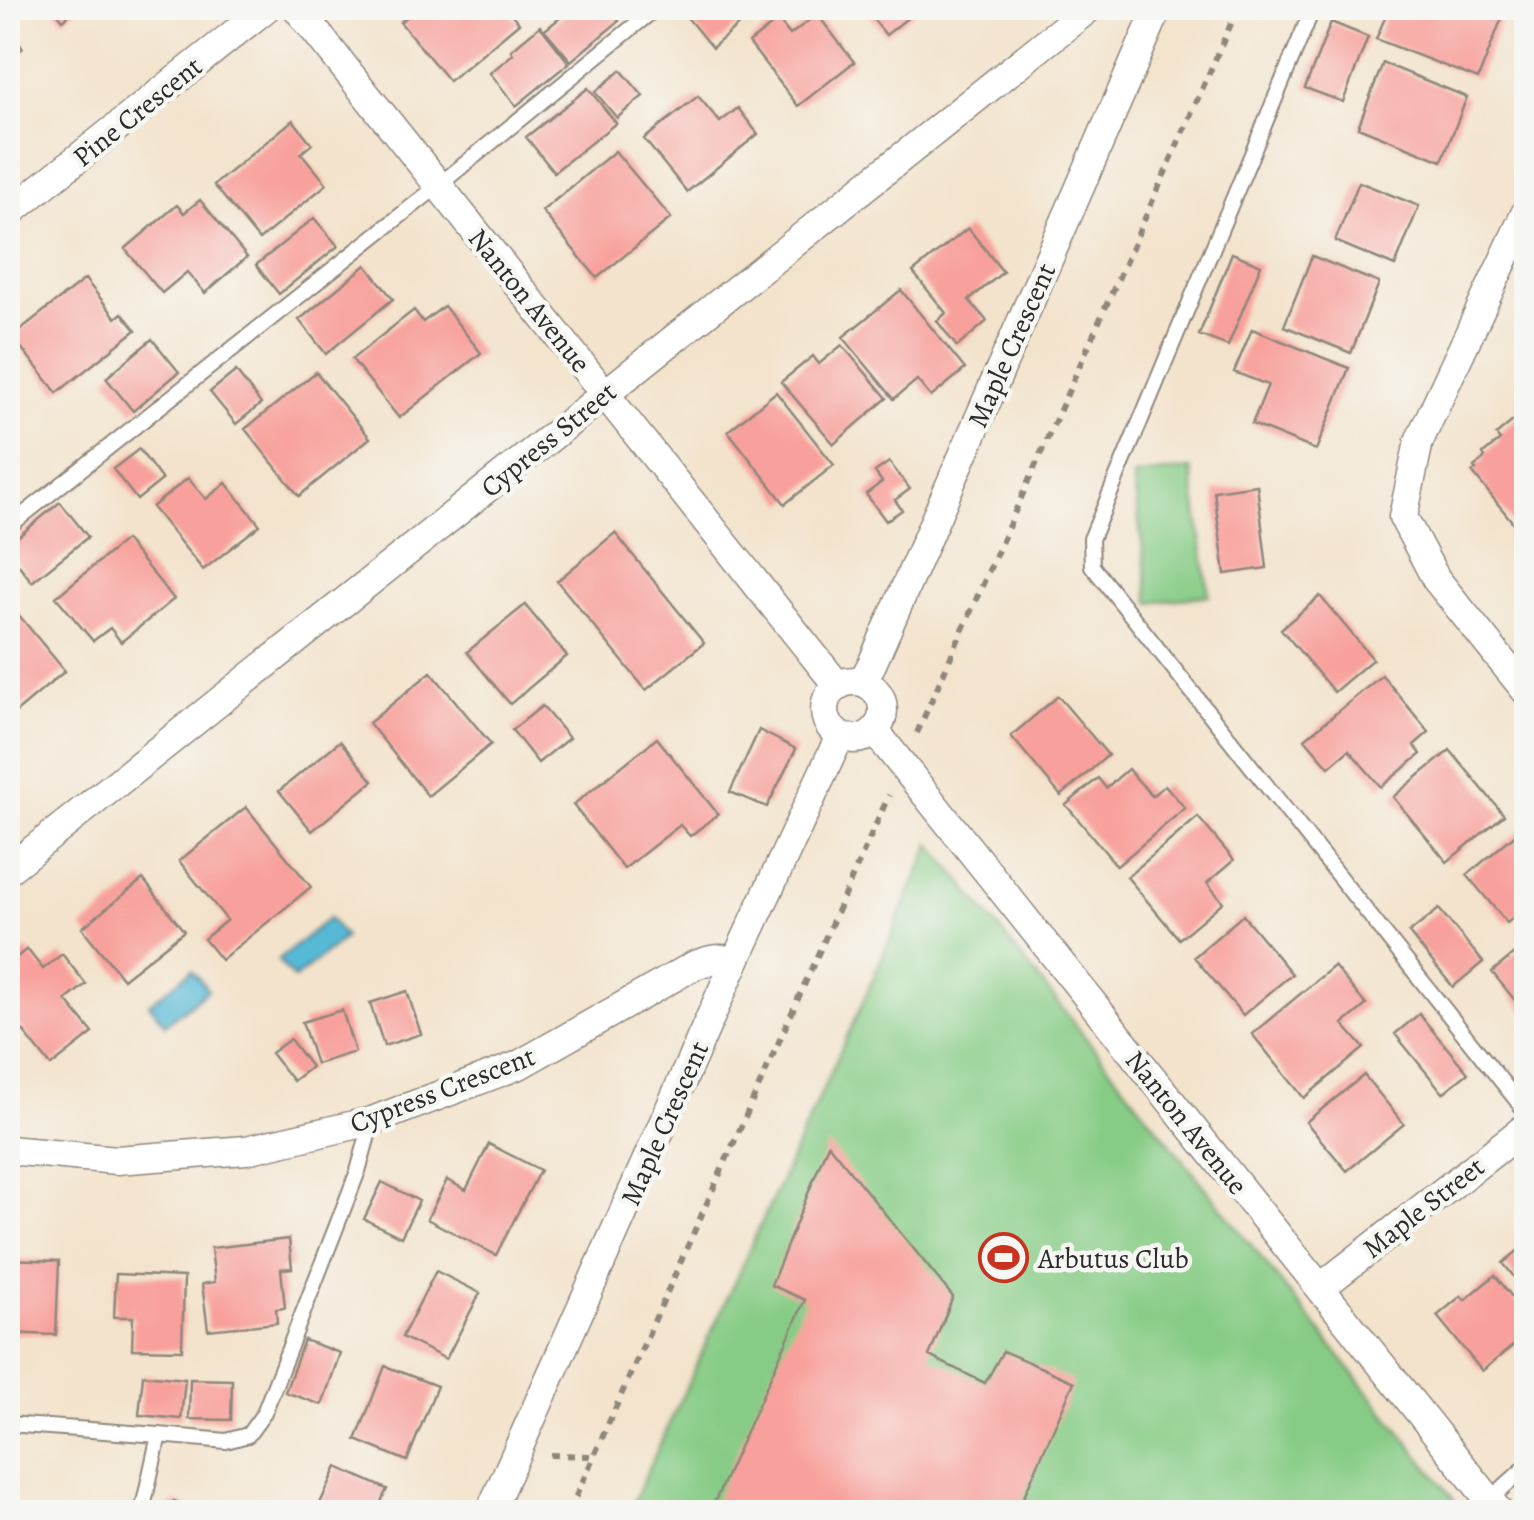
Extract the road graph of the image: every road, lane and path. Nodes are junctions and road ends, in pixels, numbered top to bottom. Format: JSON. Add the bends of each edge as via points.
{"nodes":[{"id":1,"x":266,"y":8,"type":"edge"},
{"id":2,"x":296,"y":8,"type":"edge"},
{"id":3,"x":656,"y":8,"type":"edge"},
{"id":4,"x":1089,"y":8,"type":"edge"},
{"id":5,"x":1158,"y":8,"type":"edge"},
{"id":6,"x":1238,"y":8,"type":"edge"},
{"id":7,"x":1313,"y":8,"type":"edge"},
{"id":8,"x":438,"y":185,"type":"junction"},
{"id":9,"x":1526,"y":212,"type":"edge"},
{"id":10,"x":8,"y":214,"type":"edge"},
{"id":11,"x":605,"y":394,"type":"junction"},
{"id":12,"x":8,"y":527,"type":"edge"},
{"id":13,"x":850,"y":684,"type":"junction"},
{"id":14,"x":1526,"y":692,"type":"edge"},
{"id":15,"x":922,"y":724,"type":"dead end"},
{"id":16,"x":874,"y":731,"type":"junction"},
{"id":17,"x":840,"y":736,"type":"junction"},
{"id":18,"x":884,"y":807,"type":"dead end"},
{"id":19,"x":8,"y":870,"type":"edge"},
{"id":20,"x":735,"y":962,"type":"junction"},
{"id":21,"x":1526,"y":1112,"type":"edge"},
{"id":22,"x":372,"y":1121,"type":"junction"},
{"id":23,"x":1526,"y":1127,"type":"edge"},
{"id":24,"x":8,"y":1150,"type":"edge"},
{"id":25,"x":1320,"y":1288,"type":"junction"},
{"id":26,"x":8,"y":1424,"type":"edge"},
{"id":27,"x":159,"y":1435,"type":"junction"},
{"id":28,"x":516,"y":1454,"type":"junction"},
{"id":29,"x":594,"y":1456,"type":"junction"},
{"id":30,"x":1526,"y":1467,"type":"edge"},
{"id":31,"x":1494,"y":1506,"type":"edge"},
{"id":32,"x":142,"y":1512,"type":"edge"},
{"id":33,"x":490,"y":1512,"type":"edge"},
{"id":34,"x":569,"y":1512,"type":"edge"}],
"edges":[{"from":1,"to":10,"type":"street","name":"Pine Crescent"},
{"from":2,"to":8,"type":"street","name":"Nanton Avenue"},
{"from":3,"to":8,"type":"lane"},
{"from":4,"to":11,"type":"street","name":"Cypress Street"},
{"from":5,"to":13,"type":"street","name":"Maple Crescent","via":[[872,664]]},
{"from":6,"to":15,"type":"path"},
{"from":7,"to":21,"type":"lane","via":[[1091,539],[1092,566]]},
{"from":8,"to":11,"type":"street","name":"Nanton Avenue"},
{"from":8,"to":12,"type":"lane"},
{"from":9,"to":14,"type":"street","via":[[1514,253],[1419,441],[1403,517],[1436,579]]},
{"from":11,"to":13,"type":"street","name":"Nanton Avenue"},
{"from":11,"to":19,"type":"street","name":"Cypress Street"},
{"from":13,"to":16,"type":"street","via":[[871,687],[882,703]]},
{"from":13,"to":17,"type":"street","via":[[826,702],[827,721]]},
{"from":16,"to":17,"type":"street","via":[[858,739]]},
{"from":16,"to":25,"type":"street","name":"Nanton Avenue"},
{"from":17,"to":20,"type":"street","name":"Maple Crescent"},
{"from":18,"to":29,"type":"path"},
{"from":20,"to":22,"type":"street","name":"Cypress Crescent","via":[[694,965],[519,1064]]},
{"from":20,"to":28,"type":"street","name":"Maple Crescent"},
{"from":22,"to":24,"type":"street","name":"Cypress Crescent","via":[[228,1152],[117,1160]]},
{"from":22,"to":27,"type":"lane","via":[[264,1413],[248,1435],[226,1441]]},
{"from":23,"to":25,"type":"street","name":"Maple Street"},
{"from":25,"to":31,"type":"street","name":"Nanton Avenue"},
{"from":26,"to":27,"type":"lane"},
{"from":27,"to":32,"type":"lane"},
{"from":28,"to":29,"type":"path"},
{"from":28,"to":33,"type":"street","name":"Maple Crescent"},
{"from":29,"to":34,"type":"path"},
{"from":30,"to":31,"type":"lane"}]}
